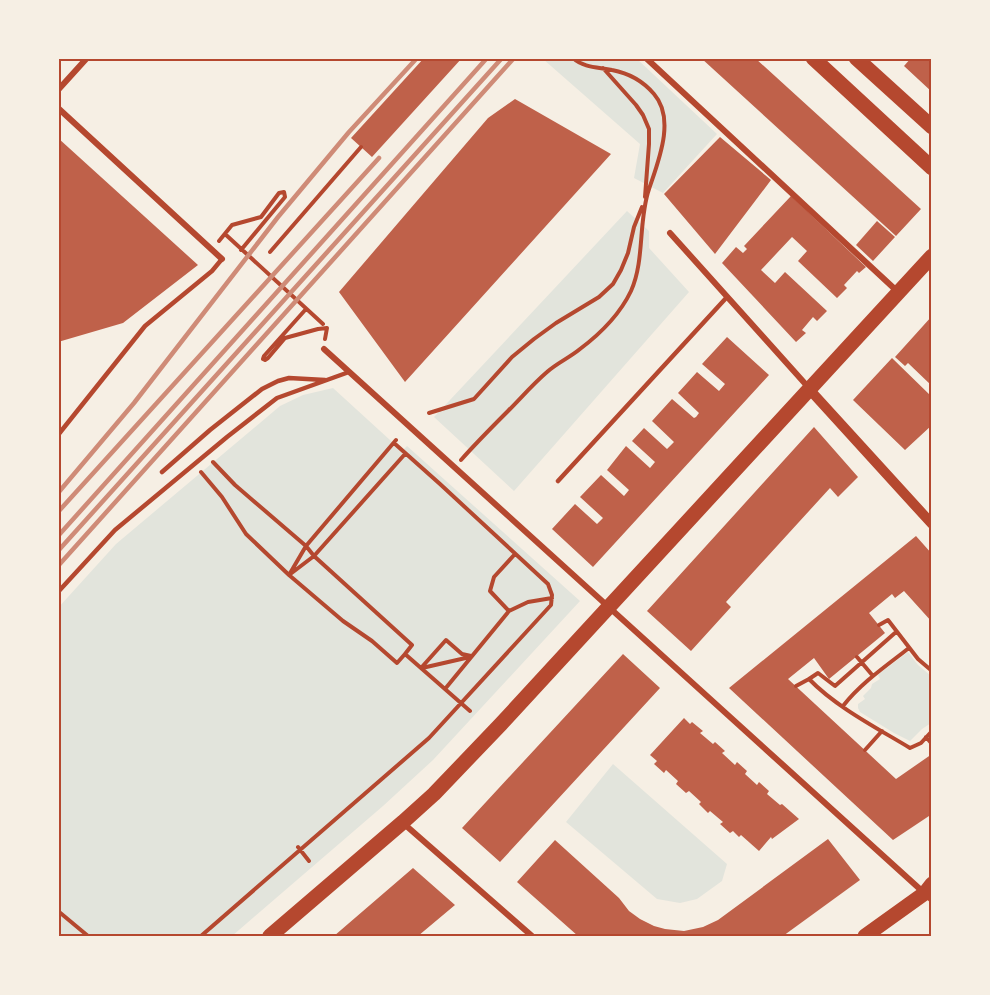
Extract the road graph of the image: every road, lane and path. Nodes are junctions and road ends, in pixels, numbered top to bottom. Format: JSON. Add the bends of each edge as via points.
{"nodes":[{"id":1,"x":87,"y":58,"type":"edge"},
{"id":2,"x":573,"y":58,"type":"edge"},
{"id":3,"x":646,"y":58,"type":"edge"},
{"id":4,"x":813,"y":58,"type":"edge"},
{"id":5,"x":856,"y":58,"type":"edge"},
{"id":6,"x":603,"y":68,"type":"junction"},
{"id":7,"x":58,"y":90,"type":"edge"},
{"id":8,"x":58,"y":108,"type":"edge"},
{"id":9,"x":932,"y":128,"type":"edge"},
{"id":10,"x":361,"y":147,"type":"dead end"},
{"id":11,"x":932,"y":168,"type":"edge"},
{"id":12,"x":645,"y":202,"type":"junction"},
{"id":13,"x":670,"y":233,"type":"dead end"},
{"id":14,"x":225,"y":234,"type":"junction"},
{"id":15,"x":211,"y":250,"type":"junction"},
{"id":16,"x":241,"y":250,"type":"junction"},
{"id":17,"x":270,"y":252,"type":"dead end"},
{"id":18,"x":932,"y":256,"type":"edge"},
{"id":19,"x":222,"y":259,"type":"joint"},
{"id":20,"x":898,"y":292,"type":"junction"},
{"id":21,"x":727,"y":297,"type":"junction"},
{"id":22,"x":306,"y":309,"type":"junction"},
{"id":23,"x":322,"y":324,"type":"dead end"},
{"id":24,"x":324,"y":349,"type":"joint"},
{"id":25,"x":349,"y":372,"type":"junction"},
{"id":26,"x":328,"y":380,"type":"junction"},
{"id":27,"x":809,"y":389,"type":"junction"},
{"id":28,"x":429,"y":413,"type":"dead end"},
{"id":29,"x":58,"y":435,"type":"edge"},
{"id":30,"x":405,"y":454,"type":"junction"},
{"id":31,"x":467,"y":454,"type":"dead end"},
{"id":32,"x":206,"y":455,"type":"junction"},
{"id":33,"x":195,"y":464,"type":"junction"},
{"id":34,"x":162,"y":472,"type":"dead end"},
{"id":35,"x":558,"y":481,"type":"dead end"},
{"id":36,"x":932,"y":524,"type":"edge"},
{"id":37,"x":306,"y":546,"type":"junction"},
{"id":38,"x":515,"y":554,"type":"junction"},
{"id":39,"x":314,"y":556,"type":"junction"},
{"id":40,"x":289,"y":575,"type":"junction"},
{"id":41,"x":58,"y":592,"type":"edge"},
{"id":42,"x":552,"y":598,"type":"junction"},
{"id":43,"x":609,"y":607,"type":"junction"},
{"id":44,"x":509,"y":612,"type":"junction"},
{"id":45,"x":879,"y":625,"type":"dead end"},
{"id":46,"x":896,"y":632,"type":"junction"},
{"id":47,"x":909,"y":648,"type":"junction"},
{"id":48,"x":405,"y":654,"type":"junction"},
{"id":49,"x":471,"y":656,"type":"junction"},
{"id":50,"x":856,"y":657,"type":"dead end"},
{"id":51,"x":861,"y":662,"type":"junction"},
{"id":52,"x":421,"y":668,"type":"junction"},
{"id":53,"x":932,"y":671,"type":"edge"},
{"id":54,"x":873,"y":676,"type":"junction"},
{"id":55,"x":809,"y":679,"type":"junction"},
{"id":56,"x":796,"y":686,"type":"dead end"},
{"id":57,"x":445,"y":689,"type":"junction"},
{"id":58,"x":462,"y":704,"type":"junction"},
{"id":59,"x":843,"y":706,"type":"junction"},
{"id":60,"x":470,"y":711,"type":"dead end"},
{"id":61,"x":882,"y":731,"type":"junction"},
{"id":62,"x":932,"y":731,"type":"edge"},
{"id":63,"x":926,"y":737,"type":"junction"},
{"id":64,"x":932,"y":744,"type":"edge"},
{"id":65,"x":865,"y":750,"type":"dead end"},
{"id":66,"x":403,"y":822,"type":"junction"},
{"id":67,"x":299,"y":849,"type":"junction"},
{"id":68,"x":309,"y":861,"type":"dead end"},
{"id":69,"x":930,"y":892,"type":"edge"},
{"id":70,"x":58,"y":911,"type":"edge"},
{"id":71,"x":279,"y":934,"type":"edge"},
{"id":72,"x":88,"y":936,"type":"edge"},
{"id":73,"x":201,"y":936,"type":"edge"},
{"id":74,"x":532,"y":936,"type":"edge"},
{"id":75,"x":865,"y":936,"type":"edge"}],
"edges":[{"from":1,"to":7,"type":"street"},
{"from":2,"to":6,"type":"path","via":[[584,66]]},
{"from":3,"to":20,"type":"street"},
{"from":4,"to":11,"type":"main road"},
{"from":5,"to":9,"type":"main road"},
{"from":6,"to":12,"type":"path","via":[[636,105],[649,129]]},
{"from":6,"to":12,"type":"path","via":[[642,82],[660,102],[664,123],[661,154]]},
{"from":8,"to":15,"type":"street"},
{"from":10,"to":17,"type":"path"},
{"from":12,"to":28,"type":"path","via":[[613,284],[512,357],[474,399]]},
{"from":12,"to":31,"type":"path","via":[[634,282],[621,309],[581,349],[539,379]]},
{"from":13,"to":21,"type":"street"},
{"from":14,"to":15,"type":"path"},
{"from":14,"to":16,"type":"path"},
{"from":14,"to":16,"type":"path","via":[[232,225],[261,217],[279,193],[284,192],[285,197]]},
{"from":15,"to":19,"type":"street"},
{"from":16,"to":22,"type":"path"},
{"from":18,"to":20,"type":"main road"},
{"from":19,"to":29,"type":"lane","via":[[145,326]]},
{"from":20,"to":27,"type":"main road"},
{"from":21,"to":27,"type":"street"},
{"from":21,"to":35,"type":"lane"},
{"from":22,"to":23,"type":"path"},
{"from":22,"to":24,"type":"path","via":[[262,359],[266,360],[285,339],[318,328],[327,328]]},
{"from":24,"to":25,"type":"street"},
{"from":25,"to":26,"type":"lane"},
{"from":25,"to":43,"type":"street"},
{"from":26,"to":32,"type":"lane","via":[[277,398]]},
{"from":26,"to":34,"type":"lane","via":[[289,378],[262,389]]},
{"from":27,"to":36,"type":"street"},
{"from":27,"to":43,"type":"main road"},
{"from":30,"to":37,"type":"path","via":[[395,442]]},
{"from":30,"to":38,"type":"path"},
{"from":30,"to":39,"type":"path"},
{"from":32,"to":33,"type":"lane"},
{"from":32,"to":37,"type":"path"},
{"from":33,"to":40,"type":"path","via":[[246,534]]},
{"from":33,"to":41,"type":"lane","via":[[115,530]]},
{"from":37,"to":39,"type":"path"},
{"from":37,"to":40,"type":"path"},
{"from":38,"to":42,"type":"path","via":[[548,584]]},
{"from":38,"to":44,"type":"path","via":[[494,577],[490,591]]},
{"from":39,"to":40,"type":"path"},
{"from":39,"to":48,"type":"path","via":[[412,645]]},
{"from":40,"to":48,"type":"path","via":[[397,663]]},
{"from":42,"to":44,"type":"path","via":[[528,602]]},
{"from":42,"to":58,"type":"path","via":[[548,610]]},
{"from":43,"to":66,"type":"main road","via":[[434,794]]},
{"from":43,"to":69,"type":"street"},
{"from":44,"to":49,"type":"path"},
{"from":45,"to":46,"type":"path","via":[[888,620]]},
{"from":46,"to":47,"type":"path"},
{"from":46,"to":51,"type":"path"},
{"from":47,"to":53,"type":"path"},
{"from":47,"to":54,"type":"path"},
{"from":48,"to":52,"type":"path"},
{"from":49,"to":52,"type":"path"},
{"from":49,"to":52,"type":"path","via":[[462,654],[446,640]]},
{"from":49,"to":57,"type":"path"},
{"from":50,"to":51,"type":"path"},
{"from":51,"to":54,"type":"path"},
{"from":51,"to":55,"type":"path","via":[[835,686],[818,674]]},
{"from":52,"to":57,"type":"path"},
{"from":54,"to":59,"type":"path"},
{"from":55,"to":56,"type":"path"},
{"from":55,"to":59,"type":"path"},
{"from":57,"to":58,"type":"path"},
{"from":58,"to":60,"type":"path"},
{"from":58,"to":67,"type":"path","via":[[421,746]]},
{"from":59,"to":61,"type":"path"},
{"from":61,"to":63,"type":"path","via":[[910,748]]},
{"from":61,"to":65,"type":"path"},
{"from":62,"to":63,"type":"path"},
{"from":63,"to":64,"type":"path"},
{"from":66,"to":71,"type":"main road"},
{"from":66,"to":74,"type":"street"},
{"from":67,"to":68,"type":"path"},
{"from":67,"to":73,"type":"path"},
{"from":69,"to":75,"type":"main road"},
{"from":70,"to":72,"type":"path"}]}
